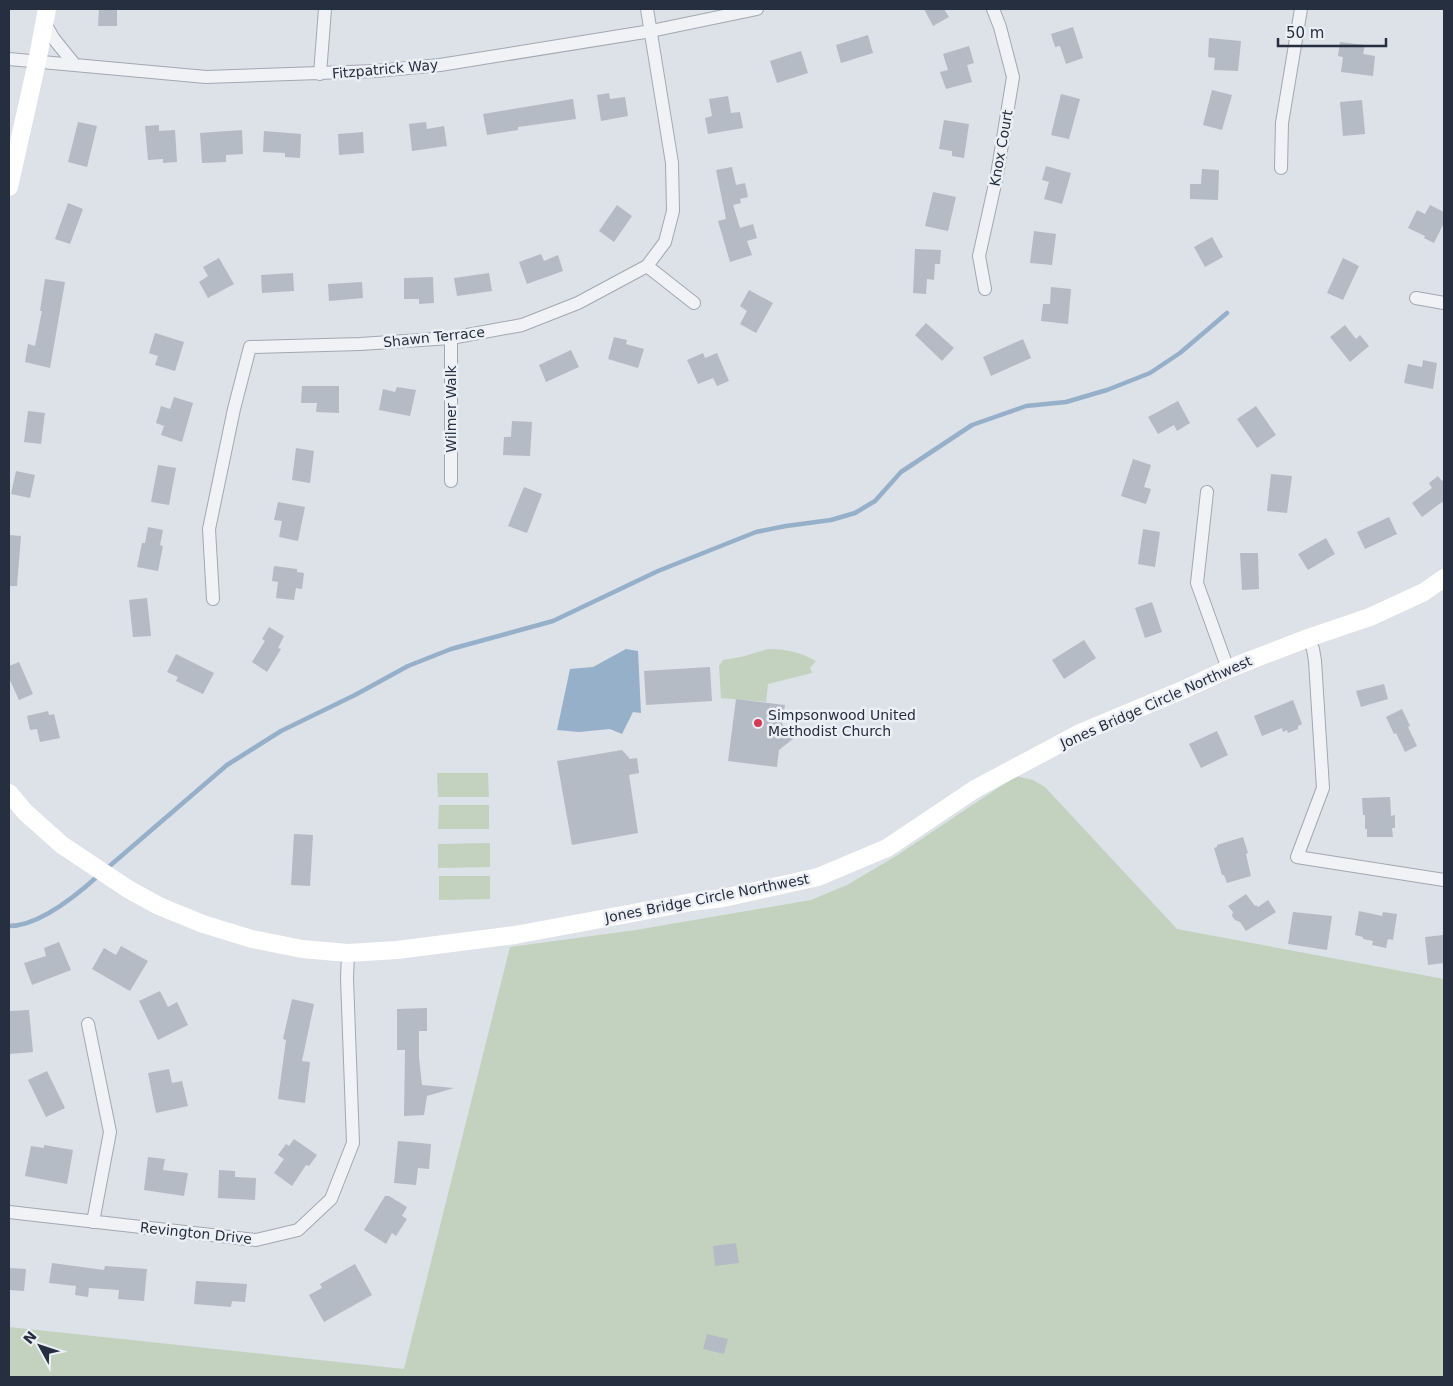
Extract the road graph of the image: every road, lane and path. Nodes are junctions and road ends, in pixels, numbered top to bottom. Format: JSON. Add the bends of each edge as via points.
{"nodes":[{"id":1,"x":326,"y":9,"type":"edge"},
{"id":2,"x":647,"y":9,"type":"edge"},
{"id":3,"x":757,"y":9,"type":"edge"},
{"id":4,"x":993,"y":9,"type":"edge"},
{"id":5,"x":1301,"y":9,"type":"edge"},
{"id":6,"x":46,"y":15,"type":"edge"},
{"id":7,"x":652,"y":32,"type":"junction"},
{"id":8,"x":9,"y":59,"type":"edge"},
{"id":9,"x":37,"y":62,"type":"junction"},
{"id":10,"x":75,"y":65,"type":"junction"},
{"id":11,"x":320,"y":74,"type":"junction"},
{"id":12,"x":1281,"y":168,"type":"dead end"},
{"id":13,"x":9,"y":187,"type":"edge"},
{"id":14,"x":647,"y":266,"type":"junction"},
{"id":15,"x":985,"y":289,"type":"dead end"},
{"id":16,"x":1416,"y":298,"type":"dead end"},
{"id":17,"x":694,"y":303,"type":"dead end"},
{"id":18,"x":1444,"y":303,"type":"edge"},
{"id":19,"x":451,"y":338,"type":"junction"},
{"id":20,"x":452,"y":481,"type":"dead end"},
{"id":21,"x":1207,"y":492,"type":"dead end"},
{"id":22,"x":1444,"y":578,"type":"edge"},
{"id":23,"x":213,"y":599,"type":"dead end"},
{"id":24,"x":1308,"y":638,"type":"junction"},
{"id":25,"x":1228,"y":669,"type":"junction"},
{"id":26,"x":9,"y":793,"type":"edge"},
{"id":27,"x":1444,"y":880,"type":"edge"},
{"id":28,"x":348,"y":953,"type":"junction"},
{"id":29,"x":88,"y":1024,"type":"dead end"},
{"id":30,"x":9,"y":1212,"type":"edge"},
{"id":31,"x":94,"y":1222,"type":"junction"}],
"edges":[{"from":1,"to":11,"type":"street"},
{"from":2,"to":7,"type":"street","name":"Shawn Terrace"},
{"from":3,"to":7,"type":"street","name":"Fitzpatrick Way"},
{"from":4,"to":15,"type":"street","name":"Knox Court","via":[[1013,77],[997,175],[979,256]]},
{"from":5,"to":12,"type":"street","via":[[1282,123]]},
{"from":6,"to":9,"type":"street"},
{"from":6,"to":10,"type":"street","via":[[54,39]]},
{"from":7,"to":11,"type":"street","name":"Fitzpatrick Way","via":[[440,65]]},
{"from":7,"to":14,"type":"street","name":"Shawn Terrace","via":[[672,163],[673,211],[665,242]]},
{"from":8,"to":9,"type":"street","name":"Fitzpatrick Way"},
{"from":9,"to":10,"type":"street","name":"Fitzpatrick Way"},
{"from":9,"to":13,"type":"street"},
{"from":10,"to":11,"type":"street","name":"Fitzpatrick Way","via":[[206,77]]},
{"from":14,"to":17,"type":"street"},
{"from":14,"to":19,"type":"street","name":"Shawn Terrace","via":[[578,303],[522,325]]},
{"from":16,"to":18,"type":"street"},
{"from":19,"to":20,"type":"street","name":"Wilmer Walk"},
{"from":19,"to":23,"type":"street","name":"Shawn Terrace","via":[[250,347],[234,408],[210,529]]},
{"from":21,"to":25,"type":"street","via":[[1197,583]]},
{"from":22,"to":24,"type":"street","name":"Jones Bridge Circle Northwest","via":[[1424,592],[1370,617]]},
{"from":24,"to":25,"type":"street","name":"Jones Bridge Circle Northwest"},
{"from":24,"to":27,"type":"street","via":[[1315,661],[1323,788],[1297,857]]},
{"from":25,"to":28,"type":"street","name":"Jones Bridge Circle Northwest","via":[[1080,733],[975,789],[887,848],[818,877],[723,898],[515,935]]},
{"from":26,"to":28,"type":"street","name":"Jones Bridge Circle Northwest","via":[[24,812],[62,845],[159,906],[252,939],[302,949]]},
{"from":28,"to":31,"type":"street","name":"Revington Drive","via":[[353,1143],[331,1199],[298,1230],[256,1240]]},
{"from":29,"to":31,"type":"street","via":[[110,1132]]},
{"from":30,"to":31,"type":"street","name":"Revington Drive"}]}
